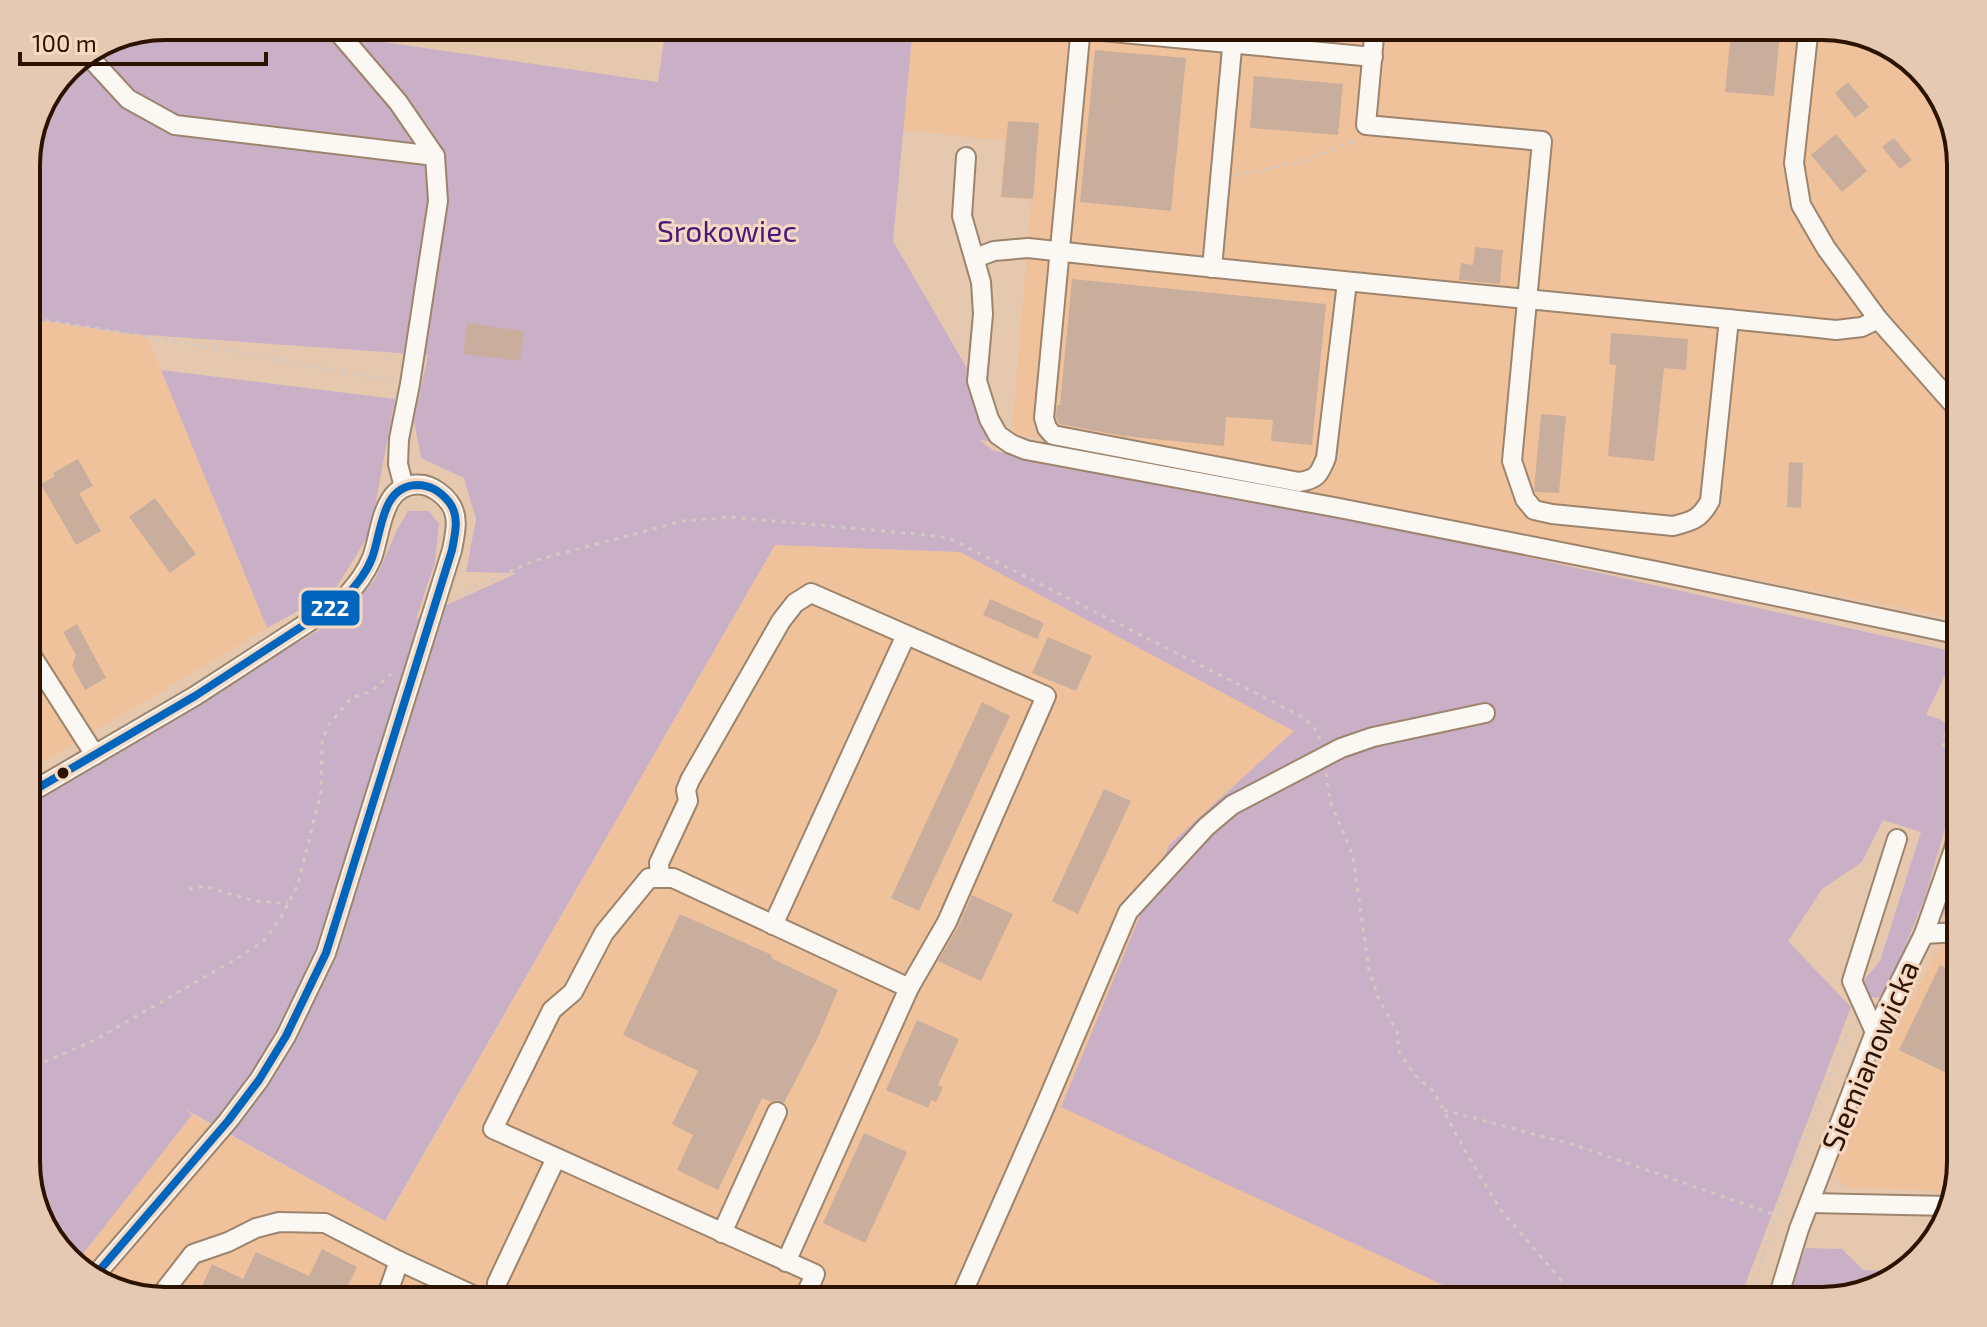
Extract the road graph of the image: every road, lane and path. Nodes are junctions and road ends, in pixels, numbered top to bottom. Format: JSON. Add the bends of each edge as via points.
{"nodes":[{"id":1,"x":345,"y":40,"type":"edge"},
{"id":2,"x":1080,"y":40,"type":"edge"},
{"id":3,"x":1233,"y":40,"type":"edge"},
{"id":4,"x":1265,"y":40,"type":"edge"},
{"id":5,"x":1374,"y":40,"type":"edge"},
{"id":6,"x":1807,"y":40,"type":"edge"},
{"id":7,"x":1373,"y":57,"type":"junction"},
{"id":8,"x":94,"y":62,"type":"edge"},
{"id":9,"x":1366,"y":125,"type":"junction"},
{"id":10,"x":435,"y":156,"type":"junction"},
{"id":11,"x":966,"y":157,"type":"dead end"},
{"id":12,"x":1220,"y":178,"type":"junction"},
{"id":13,"x":1060,"y":252,"type":"junction"},
{"id":14,"x":975,"y":258,"type":"junction"},
{"id":15,"x":1212,"y":268,"type":"junction"},
{"id":16,"x":1347,"y":282,"type":"junction"},
{"id":17,"x":1528,"y":299,"type":"junction"},
{"id":18,"x":40,"y":319,"type":"edge"},
{"id":19,"x":1729,"y":319,"type":"junction"},
{"id":20,"x":1878,"y":319,"type":"junction"},
{"id":21,"x":410,"y":384,"type":"junction"},
{"id":22,"x":1947,"y":397,"type":"edge"},
{"id":23,"x":404,"y":487,"type":"junction"},
{"id":24,"x":435,"y":606,"type":"junction"},
{"id":25,"x":1947,"y":632,"type":"edge"},
{"id":26,"x":906,"y":635,"type":"junction"},
{"id":27,"x":422,"y":646,"type":"junction"},
{"id":28,"x":40,"y":683,"type":"edge"},
{"id":29,"x":1485,"y":713,"type":"dead end"},
{"id":30,"x":1947,"y":728,"type":"edge"},
{"id":31,"x":1943,"y":747,"type":"dead end"},
{"id":32,"x":95,"y":755,"type":"junction"},
{"id":33,"x":1323,"y":757,"type":"junction"},
{"id":34,"x":40,"y":787,"type":"edge"},
{"id":35,"x":1897,"y":839,"type":"dead end"},
{"id":36,"x":1947,"y":869,"type":"edge"},
{"id":37,"x":660,"y":878,"type":"junction"},
{"id":38,"x":189,"y":889,"type":"dead end"},
{"id":39,"x":288,"y":903,"type":"junction"},
{"id":40,"x":773,"y":925,"type":"junction"},
{"id":41,"x":1947,"y":933,"type":"edge"},
{"id":42,"x":1924,"y":934,"type":"junction"},
{"id":43,"x":909,"y":988,"type":"junction"},
{"id":44,"x":1852,"y":1024,"type":"dead end"},
{"id":45,"x":1875,"y":1032,"type":"junction"},
{"id":46,"x":40,"y":1064,"type":"edge"},
{"id":47,"x":1444,"y":1110,"type":"junction"},
{"id":48,"x":777,"y":1112,"type":"dead end"},
{"id":49,"x":556,"y":1158,"type":"junction"},
{"id":50,"x":1810,"y":1203,"type":"junction"},
{"id":51,"x":1939,"y":1206,"type":"edge"},
{"id":52,"x":1776,"y":1215,"type":"junction"},
{"id":53,"x":722,"y":1233,"type":"junction"},
{"id":54,"x":399,"y":1261,"type":"junction"},
{"id":55,"x":786,"y":1262,"type":"junction"},
{"id":56,"x":101,"y":1269,"type":"edge"},
{"id":57,"x":167,"y":1287,"type":"edge"},
{"id":58,"x":390,"y":1287,"type":"edge"},
{"id":59,"x":455,"y":1287,"type":"edge"},
{"id":60,"x":497,"y":1287,"type":"edge"},
{"id":61,"x":809,"y":1287,"type":"edge"},
{"id":62,"x":965,"y":1287,"type":"edge"},
{"id":63,"x":1567,"y":1287,"type":"edge"},
{"id":64,"x":1753,"y":1287,"type":"edge"},
{"id":65,"x":1781,"y":1287,"type":"edge"}],
"edges":[{"from":1,"to":10,"type":"street"},
{"from":2,"to":13,"type":"street"},
{"from":3,"to":12,"type":"street"},
{"from":4,"to":7,"type":"street"},
{"from":5,"to":7,"type":"street"},
{"from":6,"to":20,"type":"street","via":[[1794,163],[1801,205]]},
{"from":7,"to":9,"type":"street"},
{"from":8,"to":10,"type":"street","via":[[128,99],[175,125]]},
{"from":9,"to":12,"type":"path","via":[[1351,142],[1301,162]]},
{"from":9,"to":17,"type":"street","via":[[1542,141]]},
{"from":10,"to":21,"type":"street","via":[[438,201]]},
{"from":11,"to":14,"type":"street","via":[[962,216]]},
{"from":12,"to":15,"type":"street"},
{"from":13,"to":14,"type":"street","via":[[1028,248]]},
{"from":13,"to":15,"type":"street"},
{"from":13,"to":16,"type":"street","via":[[1044,418],[1053,435],[1299,482],[1319,473],[1326,458]]},
{"from":14,"to":25,"type":"street","via":[[983,314],[977,381],[981,399],[998,435],[1026,450]]},
{"from":15,"to":16,"type":"street"},
{"from":16,"to":17,"type":"street"},
{"from":17,"to":19,"type":"street"},
{"from":17,"to":19,"type":"street","via":[[1512,461],[1525,499],[1534,510],[1552,514],[1673,526],[1703,513],[1710,501]]},
{"from":18,"to":21,"type":"path"},
{"from":19,"to":20,"type":"street","via":[[1836,330]]},
{"from":20,"to":22,"type":"street"},
{"from":21,"to":23,"type":"street","via":[[399,439]]},
{"from":23,"to":24,"type":"street","via":[[431,486],[451,503],[455,515],[452,550]]},
{"from":23,"to":32,"type":"street","via":[[385,507],[371,560],[344,599]]},
{"from":24,"to":27,"type":"street"},
{"from":24,"to":33,"type":"path","via":[[533,561],[683,521],[730,517],[928,535],[951,539],[1303,717],[1318,732]]},
{"from":26,"to":37,"type":"street","via":[[811,593],[795,603],[690,780],[688,801],[659,863]]},
{"from":26,"to":40,"type":"street"},
{"from":26,"to":43,"type":"street","via":[[1046,696],[947,922]]},
{"from":27,"to":39,"type":"path","via":[[373,690],[350,699],[329,725],[322,740],[321,792],[298,884]]},
{"from":27,"to":56,"type":"street","via":[[326,953],[286,1036],[228,1121]]},
{"from":28,"to":32,"type":"street"},
{"from":29,"to":33,"type":"street","via":[[1373,737]]},
{"from":30,"to":31,"type":"path"},
{"from":32,"to":34,"type":"street"},
{"from":33,"to":47,"type":"path","via":[[1330,801],[1353,856],[1369,970],[1379,1000],[1397,1031],[1399,1052]]},
{"from":33,"to":62,"type":"street","via":[[1232,805],[1128,912]]},
{"from":35,"to":45,"type":"street","via":[[1852,981]]},
{"from":36,"to":42,"type":"street","name":"Siemianowicka"},
{"from":37,"to":40,"type":"street","via":[[673,878]]},
{"from":37,"to":49,"type":"street","via":[[649,878],[604,933],[573,992],[552,1010],[493,1129]]},
{"from":38,"to":39,"type":"path","via":[[204,886],[254,901]]},
{"from":39,"to":46,"type":"path","via":[[264,941],[93,1041]]},
{"from":40,"to":43,"type":"street"},
{"from":41,"to":42,"type":"street"},
{"from":42,"to":45,"type":"street","name":"Siemianowicka"},
{"from":43,"to":55,"type":"street"},
{"from":44,"to":52,"type":"path"},
{"from":45,"to":50,"type":"street","name":"Siemianowicka"},
{"from":47,"to":52,"type":"path","via":[[1578,1146]]},
{"from":47,"to":63,"type":"path","via":[[1500,1209]]},
{"from":48,"to":53,"type":"street"},
{"from":49,"to":53,"type":"street"},
{"from":49,"to":60,"type":"street"},
{"from":50,"to":51,"type":"street"},
{"from":50,"to":65,"type":"street","name":"Siemianowicka"},
{"from":52,"to":64,"type":"path"},
{"from":53,"to":55,"type":"street"},
{"from":54,"to":57,"type":"street","via":[[325,1223],[279,1222],[193,1254]]},
{"from":54,"to":58,"type":"street"},
{"from":54,"to":59,"type":"street"},
{"from":55,"to":61,"type":"street","via":[[815,1274]]}]}
